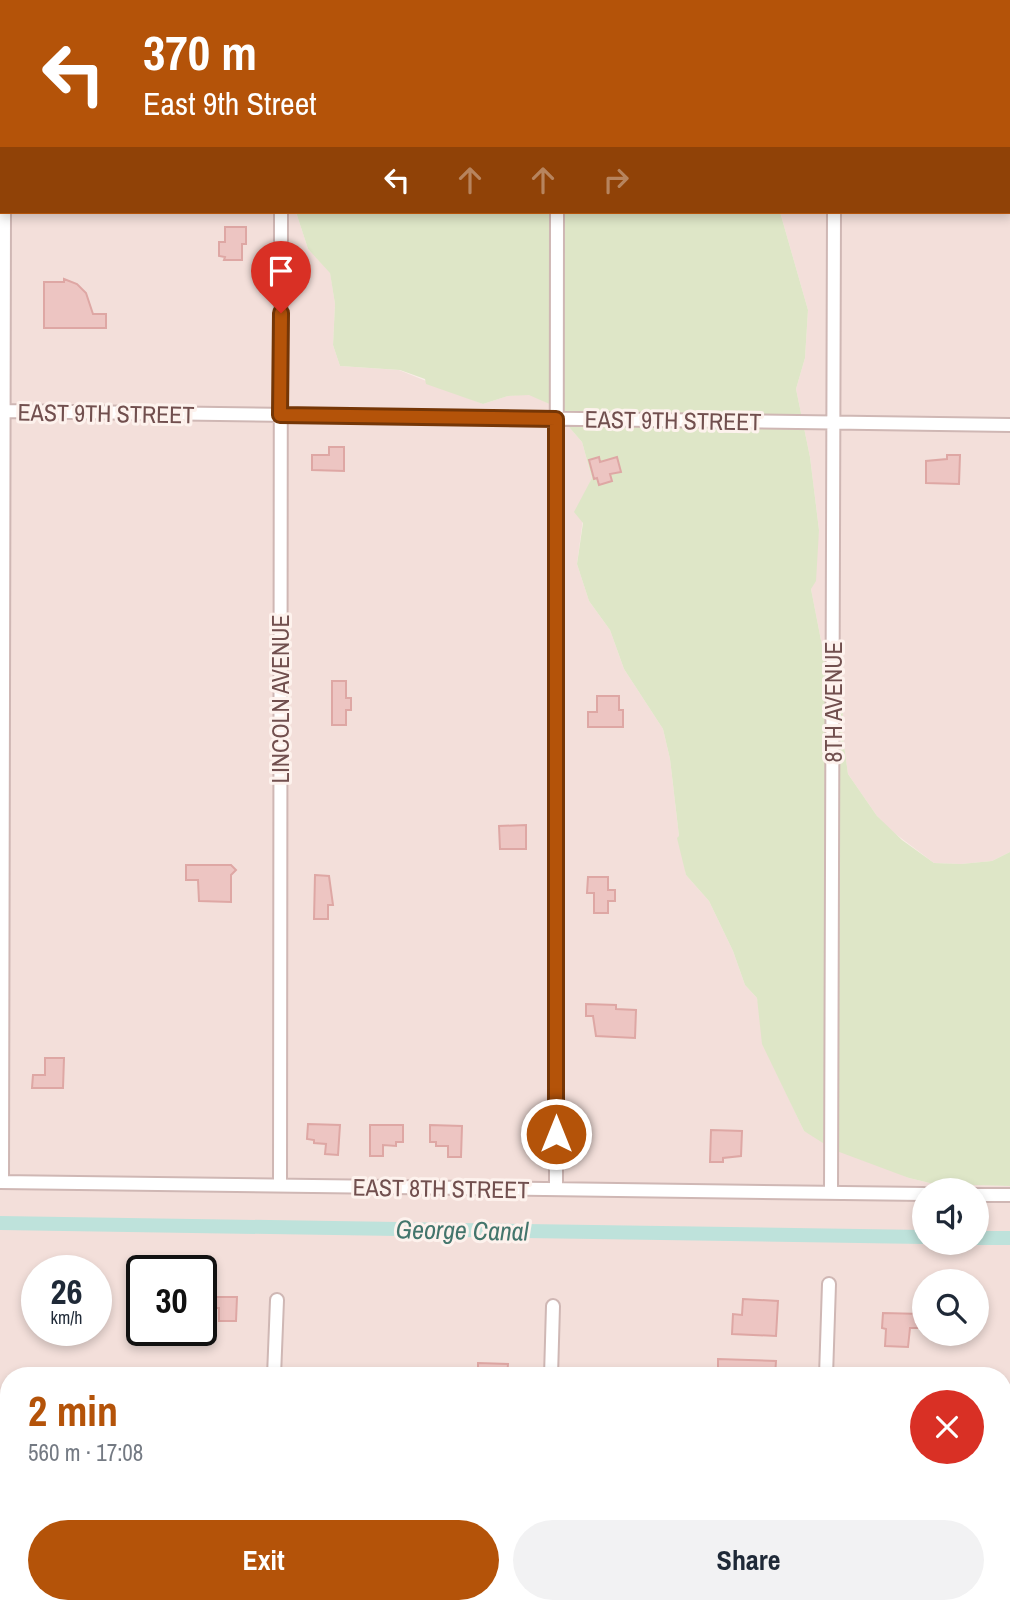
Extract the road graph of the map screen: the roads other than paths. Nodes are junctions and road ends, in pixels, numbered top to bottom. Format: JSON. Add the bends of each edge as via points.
{"nodes":[{"id":1,"x":4,"y":214,"type":"edge"},
{"id":2,"x":281,"y":214,"type":"edge"},
{"id":3,"x":557,"y":214,"type":"edge"},
{"id":4,"x":834,"y":214,"type":"edge"},
{"id":5,"x":2,"y":411,"type":"edge"},
{"id":6,"x":280,"y":415,"type":"junction"},
{"id":7,"x":556,"y":419,"type":"junction"},
{"id":8,"x":834,"y":422,"type":"junction"},
{"id":9,"x":1010,"y":425,"type":"edge"},
{"id":10,"x":1,"y":1182,"type":"edge"},
{"id":11,"x":279,"y":1185,"type":"junction"},
{"id":12,"x":556,"y":1189,"type":"junction"},
{"id":13,"x":831,"y":1193,"type":"junction"},
{"id":14,"x":912,"y":1194,"type":"edge"},
{"id":15,"x":989,"y":1195,"type":"edge"},
{"id":16,"x":1010,"y":1195,"type":"edge"},
{"id":17,"x":829,"y":1284,"type":"dead end"},
{"id":18,"x":276,"y":1300,"type":"dead end"},
{"id":19,"x":553,"y":1306,"type":"dead end"},
{"id":20,"x":274,"y":1367,"type":"edge"},
{"id":21,"x":551,"y":1367,"type":"edge"},
{"id":22,"x":826,"y":1367,"type":"edge"}],
"edges":[{"from":1,"to":5,"type":"street"},
{"from":2,"to":6,"type":"street","name":"LINCOLN AVENUE"},
{"from":3,"to":7,"type":"street"},
{"from":4,"to":8,"type":"street","name":"8TH AVENUE"},
{"from":5,"to":6,"type":"street","name":"EAST 9TH STREET"},
{"from":5,"to":10,"type":"street"},
{"from":6,"to":7,"type":"street","name":"EAST 9TH STREET"},
{"from":6,"to":11,"type":"street","name":"LINCOLN AVENUE"},
{"from":7,"to":8,"type":"street","name":"EAST 9TH STREET"},
{"from":7,"to":12,"type":"street"},
{"from":8,"to":9,"type":"street","name":"EAST 9TH STREET"},
{"from":8,"to":13,"type":"street","name":"8TH AVENUE"},
{"from":10,"to":11,"type":"street","name":"EAST 8TH STREET"},
{"from":11,"to":12,"type":"street","name":"EAST 8TH STREET"},
{"from":12,"to":13,"type":"street","name":"EAST 8TH STREET"},
{"from":13,"to":14,"type":"street","name":"EAST 8TH STREET"},
{"from":15,"to":16,"type":"street"},
{"from":17,"to":22,"type":"street"},
{"from":18,"to":20,"type":"street"},
{"from":19,"to":21,"type":"street"}]}
